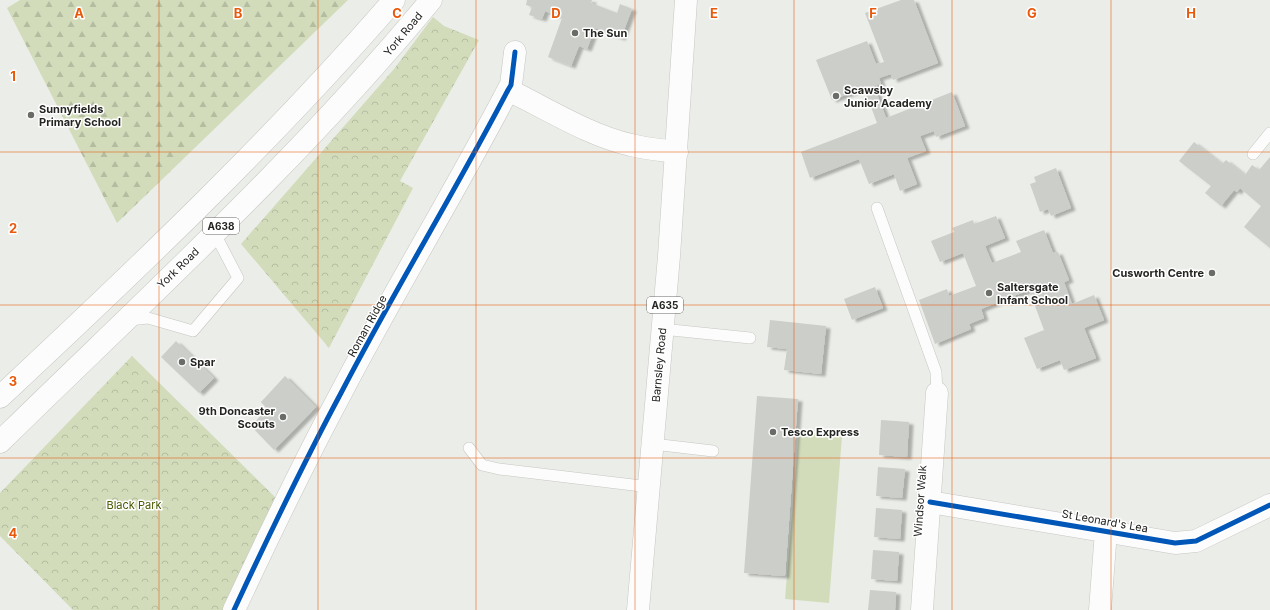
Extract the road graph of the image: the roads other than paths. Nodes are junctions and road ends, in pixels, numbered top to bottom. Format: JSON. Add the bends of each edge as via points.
{"nodes":[{"id":1,"x":394,"y":0,"type":"edge"},
{"id":2,"x":432,"y":0,"type":"edge"},
{"id":3,"x":686,"y":0,"type":"edge"},
{"id":4,"x":515,"y":52,"type":"dead end"},
{"id":5,"x":508,"y":90,"type":"junction"},
{"id":6,"x":1270,"y":133,"type":"edge"},
{"id":7,"x":677,"y":152,"type":"junction"},
{"id":8,"x":1253,"y":154,"type":"dead end"},
{"id":9,"x":877,"y":208,"type":"dead end"},
{"id":10,"x":214,"y":232,"type":"junction"},
{"id":11,"x":124,"y":320,"type":"junction"},
{"id":12,"x":662,"y":329,"type":"junction"},
{"id":13,"x":750,"y":338,"type":"dead end"},
{"id":14,"x":937,"y":393,"type":"joint"},
{"id":15,"x":0,"y":397,"type":"edge"},
{"id":16,"x":0,"y":442,"type":"edge"},
{"id":17,"x":653,"y":444,"type":"junction"},
{"id":18,"x":469,"y":448,"type":"dead end"},
{"id":19,"x":713,"y":451,"type":"dead end"},
{"id":20,"x":650,"y":487,"type":"junction"},
{"id":21,"x":930,"y":502,"type":"junction"},
{"id":22,"x":1270,"y":505,"type":"edge"},
{"id":23,"x":1106,"y":531,"type":"junction"},
{"id":24,"x":234,"y":610,"type":"edge"},
{"id":25,"x":638,"y":610,"type":"edge"},
{"id":26,"x":922,"y":610,"type":"edge"},
{"id":27,"x":1100,"y":610,"type":"edge"}],
"edges":[{"from":1,"to":15,"type":"main road","number":"A638","via":[[342,60],[254,152]]},
{"from":2,"to":10,"type":"main road","name":"York Road","number":"A638","via":[[389,51],[294,153]]},
{"from":3,"to":7,"type":"main road","name":"Barnsley Road","number":"A635"},
{"from":4,"to":5,"type":"main road","name":"Roman Ridge","via":[[511,85]]},
{"from":5,"to":7,"type":"main road","via":[[610,138],[631,145]]},
{"from":5,"to":24,"type":"main road","name":"Roman Ridge","via":[[466,171],[341,393]]},
{"from":6,"to":8,"type":"lane"},
{"from":7,"to":12,"type":"main road","name":"Barnsley Road","number":"A635"},
{"from":9,"to":14,"type":"lane","via":[[936,372]]},
{"from":10,"to":11,"type":"main road","name":"York Road","number":"A638"},
{"from":10,"to":11,"type":"lane","via":[[238,278],[193,331],[148,318]]},
{"from":11,"to":16,"type":"main road","name":"York Road","number":"A638"},
{"from":12,"to":13,"type":"lane"},
{"from":12,"to":17,"type":"main road","name":"Barnsley Road","number":"A635"},
{"from":14,"to":21,"type":"main road","name":"Windsor Walk"},
{"from":17,"to":19,"type":"lane"},
{"from":17,"to":20,"type":"main road","name":"Barnsley Road","number":"A635"},
{"from":18,"to":20,"type":"lane","via":[[482,465],[499,469]]},
{"from":20,"to":25,"type":"main road","name":"Barnsley Road","number":"A635"},
{"from":21,"to":23,"type":"main road","name":"St Leonard's Lea"},
{"from":21,"to":26,"type":"main road","name":"Windsor Walk"},
{"from":22,"to":23,"type":"main road","name":"St Leonard's Lea","via":[[1196,541],[1175,543]]},
{"from":23,"to":27,"type":"main road"}]}
